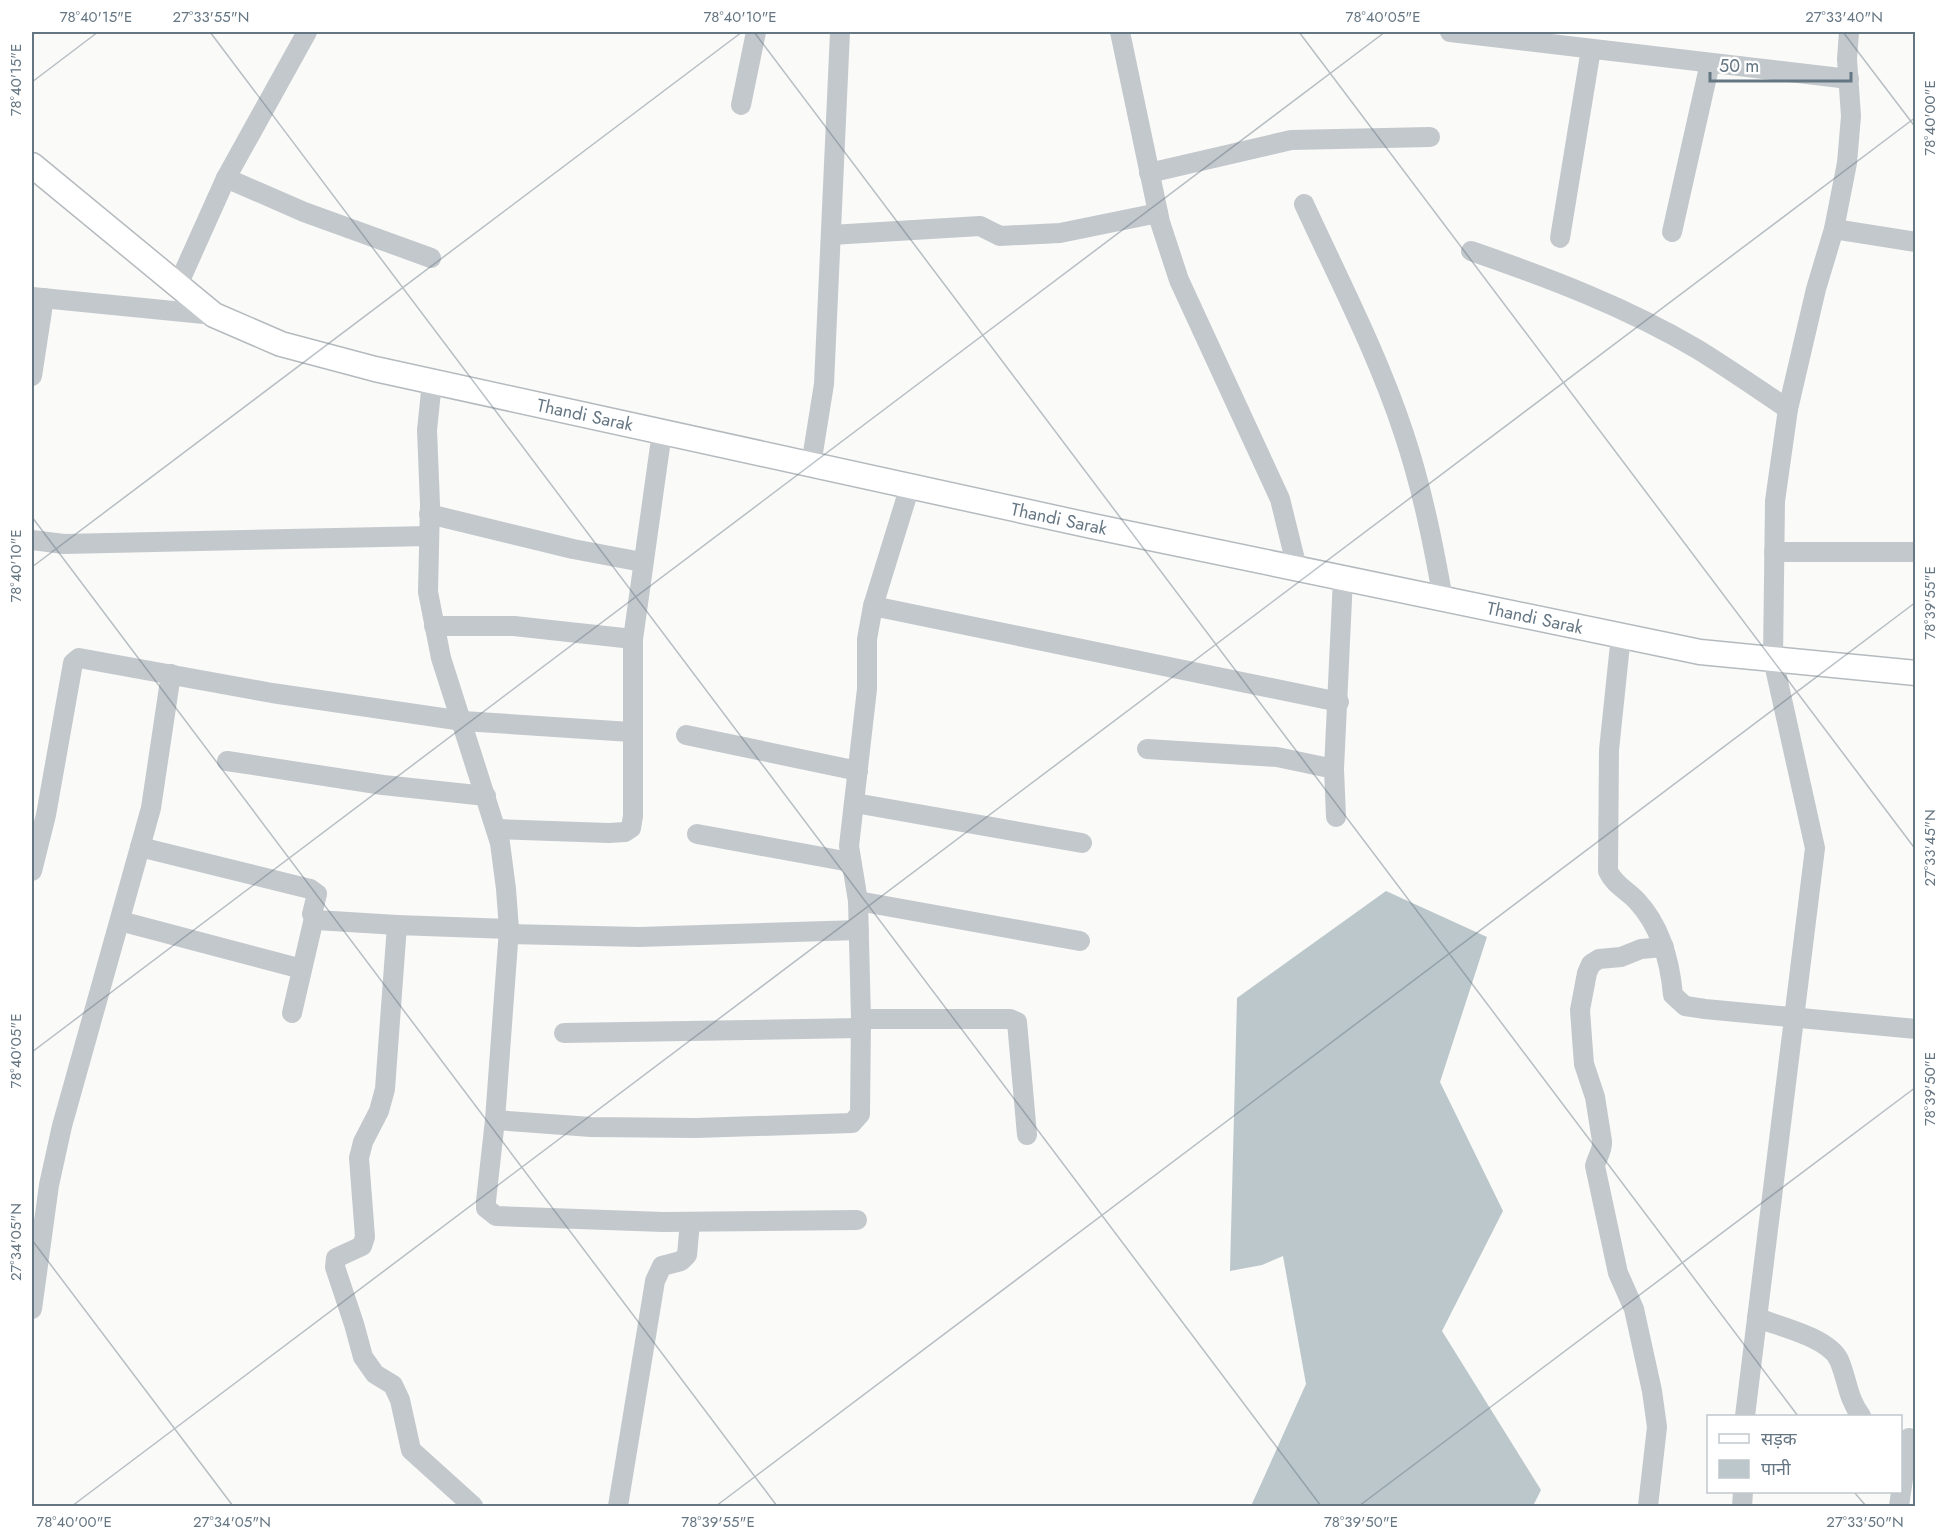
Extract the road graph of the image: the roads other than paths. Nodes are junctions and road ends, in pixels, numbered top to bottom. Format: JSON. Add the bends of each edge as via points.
{"nodes":[{"id":1,"x":307,"y":32,"type":"edge"},
{"id":2,"x":756,"y":32,"type":"edge"},
{"id":3,"x":840,"y":32,"type":"edge"},
{"id":4,"x":1120,"y":32,"type":"edge"},
{"id":5,"x":1450,"y":32,"type":"edge"},
{"id":6,"x":1849,"y":32,"type":"edge"},
{"id":7,"x":1592,"y":49,"type":"junction"},
{"id":8,"x":1710,"y":63,"type":"junction"},
{"id":9,"x":1849,"y":79,"type":"junction"},
{"id":10,"x":741,"y":105,"type":"dead end"},
{"id":11,"x":1430,"y":137,"type":"dead end"},
{"id":12,"x":32,"y":165,"type":"edge"},
{"id":13,"x":1149,"y":173,"type":"junction"},
{"id":14,"x":226,"y":178,"type":"junction"},
{"id":15,"x":1304,"y":204,"type":"dead end"},
{"id":16,"x":1158,"y":213,"type":"junction"},
{"id":17,"x":1834,"y":229,"type":"junction"},
{"id":18,"x":1672,"y":231,"type":"dead end"},
{"id":19,"x":831,"y":235,"type":"junction"},
{"id":20,"x":1560,"y":238,"type":"dead end"},
{"id":21,"x":1916,"y":242,"type":"edge"},
{"id":22,"x":1472,"y":250,"type":"dead end"},
{"id":23,"x":431,"y":258,"type":"dead end"},
{"id":24,"x":178,"y":285,"type":"junction"},
{"id":25,"x":38,"y":298,"type":"edge"},
{"id":26,"x":214,"y":315,"type":"junction"},
{"id":27,"x":32,"y":376,"type":"edge"},
{"id":28,"x":432,"y":382,"type":"junction"},
{"id":29,"x":1788,"y":410,"type":"junction"},
{"id":30,"x":662,"y":432,"type":"junction"},
{"id":31,"x":811,"y":465,"type":"junction"},
{"id":32,"x":910,"y":486,"type":"junction"},
{"id":33,"x":429,"y":514,"type":"junction"},
{"id":34,"x":429,"y":536,"type":"junction"},
{"id":35,"x":32,"y":540,"type":"edge"},
{"id":36,"x":1774,"y":552,"type":"junction"},
{"id":37,"x":1916,"y":552,"type":"edge"},
{"id":38,"x":642,"y":561,"type":"junction"},
{"id":39,"x":1297,"y":568,"type":"junction"},
{"id":40,"x":1343,"y":578,"type":"junction"},
{"id":41,"x":1443,"y":599,"type":"junction"},
{"id":42,"x":873,"y":606,"type":"junction"},
{"id":43,"x":434,"y":626,"type":"junction"},
{"id":44,"x":1621,"y":635,"type":"junction"},
{"id":45,"x":633,"y":639,"type":"junction"},
{"id":46,"x":1773,"y":659,"type":"junction"},
{"id":47,"x":1916,"y":673,"type":"edge"},
{"id":48,"x":171,"y":674,"type":"junction"},
{"id":49,"x":1339,"y":702,"type":"junction"},
{"id":50,"x":463,"y":722,"type":"junction"},
{"id":51,"x":632,"y":732,"type":"junction"},
{"id":52,"x":686,"y":735,"type":"dead end"},
{"id":53,"x":1147,"y":749,"type":"dead end"},
{"id":54,"x":227,"y":760,"type":"dead end"},
{"id":55,"x":1334,"y":769,"type":"junction"},
{"id":56,"x":858,"y":771,"type":"junction"},
{"id":57,"x":486,"y":796,"type":"junction"},
{"id":58,"x":855,"y":803,"type":"junction"},
{"id":59,"x":1336,"y":817,"type":"dead end"},
{"id":60,"x":496,"y":829,"type":"junction"},
{"id":61,"x":698,"y":834,"type":"dead end"},
{"id":62,"x":1082,"y":843,"type":"dead end"},
{"id":63,"x":140,"y":847,"type":"junction"},
{"id":64,"x":850,"y":862,"type":"junction"},
{"id":65,"x":32,"y":871,"type":"edge"},
{"id":66,"x":858,"y":901,"type":"junction"},
{"id":67,"x":314,"y":918,"type":"junction"},
{"id":68,"x":120,"y":921,"type":"junction"},
{"id":69,"x":397,"y":926,"type":"junction"},
{"id":70,"x":859,"y":930,"type":"junction"},
{"id":71,"x":508,"y":932,"type":"junction"},
{"id":72,"x":1080,"y":941,"type":"dead end"},
{"id":73,"x":1664,"y":946,"type":"junction"},
{"id":74,"x":302,"y":969,"type":"junction"},
{"id":75,"x":292,"y":1013,"type":"dead end"},
{"id":76,"x":1794,"y":1018,"type":"junction"},
{"id":77,"x":861,"y":1023,"type":"junction"},
{"id":78,"x":1916,"y":1029,"type":"edge"},
{"id":79,"x":564,"y":1033,"type":"dead end"},
{"id":80,"x":495,"y":1120,"type":"junction"},
{"id":81,"x":1027,"y":1135,"type":"dead end"},
{"id":82,"x":857,"y":1221,"type":"dead end"},
{"id":83,"x":690,"y":1222,"type":"junction"},
{"id":84,"x":32,"y":1309,"type":"edge"},
{"id":85,"x":1757,"y":1318,"type":"junction"},
{"id":86,"x":1745,"y":1415,"type":"edge"},
{"id":87,"x":1860,"y":1415,"type":"edge"},
{"id":88,"x":1908,"y":1438,"type":"edge"},
{"id":89,"x":1902,"y":1483,"type":"edge"},
{"id":90,"x":473,"y":1506,"type":"edge"},
{"id":91,"x":618,"y":1506,"type":"edge"},
{"id":92,"x":1648,"y":1506,"type":"edge"}],
"edges":[{"from":1,"to":14,"type":"street"},
{"from":2,"to":10,"type":"street"},
{"from":3,"to":19,"type":"street"},
{"from":4,"to":13,"type":"street"},
{"from":5,"to":7,"type":"street"},
{"from":6,"to":9,"type":"street"},
{"from":7,"to":8,"type":"street"},
{"from":7,"to":20,"type":"street"},
{"from":8,"to":9,"type":"street"},
{"from":8,"to":18,"type":"street"},
{"from":9,"to":17,"type":"street","via":[[1847,163]]},
{"from":11,"to":13,"type":"street","via":[[1291,140]]},
{"from":12,"to":24,"type":"main road","name":"Thandi Sarak"},
{"from":13,"to":16,"type":"street"},
{"from":14,"to":23,"type":"street","via":[[304,212]]},
{"from":14,"to":24,"type":"street"},
{"from":15,"to":41,"type":"street","via":[[1373,354],[1404,434],[1430,528]]},
{"from":16,"to":19,"type":"street","via":[[1060,233],[1000,236],[980,226]]},
{"from":16,"to":39,"type":"street","via":[[1179,280],[1280,499]]},
{"from":17,"to":21,"type":"street"},
{"from":17,"to":29,"type":"street"},
{"from":19,"to":31,"type":"street","via":[[824,384]]},
{"from":22,"to":29,"type":"street","via":[[1635,316],[1696,349]]},
{"from":24,"to":26,"type":"main road","name":"Thandi Sarak"},
{"from":25,"to":26,"type":"street"},
{"from":25,"to":27,"type":"street"},
{"from":26,"to":28,"type":"main road","name":"Thandi Sarak","via":[[281,344]]},
{"from":28,"to":30,"type":"main road","name":"Thandi Sarak"},
{"from":28,"to":33,"type":"street","via":[[427,430]]},
{"from":29,"to":36,"type":"street","via":[[1775,501]]},
{"from":30,"to":31,"type":"main road","name":"Thandi Sarak"},
{"from":30,"to":38,"type":"street"},
{"from":31,"to":32,"type":"main road","name":"Thandi Sarak"},
{"from":32,"to":39,"type":"main road","name":"Thandi Sarak"},
{"from":32,"to":42,"type":"street"},
{"from":33,"to":34,"type":"street"},
{"from":33,"to":38,"type":"street","via":[[573,549]]},
{"from":34,"to":35,"type":"street","via":[[64,544]]},
{"from":34,"to":43,"type":"street","via":[[428,592]]},
{"from":36,"to":37,"type":"street"},
{"from":36,"to":46,"type":"street"},
{"from":38,"to":45,"type":"street"},
{"from":39,"to":40,"type":"main road","name":"Thandi Sarak"},
{"from":40,"to":41,"type":"main road","name":"Thandi Sarak"},
{"from":40,"to":49,"type":"street"},
{"from":41,"to":44,"type":"main road","name":"Thandi Sarak"},
{"from":42,"to":49,"type":"street"},
{"from":42,"to":56,"type":"street"},
{"from":43,"to":45,"type":"street","via":[[514,626]]},
{"from":43,"to":50,"type":"street"},
{"from":44,"to":46,"type":"main road","name":"Thandi Sarak","via":[[1700,652]]},
{"from":44,"to":73,"type":"street","via":[[1609,750],[1608,871],[1613,882],[1638,902]]},
{"from":45,"to":51,"type":"street"},
{"from":46,"to":47,"type":"main road","name":"Thandi Sarak"},
{"from":46,"to":76,"type":"street","via":[[1815,848]]},
{"from":48,"to":50,"type":"street"},
{"from":48,"to":63,"type":"street","via":[[151,807]]},
{"from":48,"to":65,"type":"street","via":[[74,660]]},
{"from":49,"to":55,"type":"street"},
{"from":50,"to":51,"type":"street"},
{"from":50,"to":57,"type":"street"},
{"from":51,"to":60,"type":"street","via":[[631,828],[625,832]]},
{"from":52,"to":56,"type":"street"},
{"from":53,"to":55,"type":"street","via":[[1277,756]]},
{"from":54,"to":57,"type":"street","via":[[382,785]]},
{"from":55,"to":59,"type":"street"},
{"from":56,"to":58,"type":"street"},
{"from":57,"to":60,"type":"street"},
{"from":58,"to":62,"type":"street"},
{"from":58,"to":64,"type":"street"},
{"from":60,"to":71,"type":"street"},
{"from":61,"to":64,"type":"street"},
{"from":63,"to":67,"type":"street","via":[[310,889],[316,894]]},
{"from":63,"to":68,"type":"street"},
{"from":64,"to":66,"type":"street"},
{"from":66,"to":70,"type":"street"},
{"from":66,"to":72,"type":"street"},
{"from":67,"to":69,"type":"street"},
{"from":67,"to":74,"type":"street"},
{"from":68,"to":74,"type":"street"},
{"from":68,"to":84,"type":"street","via":[[62,1126],[49,1185]]},
{"from":69,"to":71,"type":"street"},
{"from":69,"to":90,"type":"street","via":[[385,1089],[359,1158],[365,1237],[362,1246],[336,1258],[335,1267],[363,1357],[375,1374],[393,1385],[400,1400],[411,1450]]},
{"from":70,"to":71,"type":"street","via":[[639,936]]},
{"from":70,"to":77,"type":"street"},
{"from":71,"to":80,"type":"street"},
{"from":73,"to":76,"type":"street","via":[[1673,995],[1685,1006]]},
{"from":73,"to":92,"type":"street","via":[[1591,964],[1583,985],[1580,1011],[1584,1065],[1595,1097],[1603,1148],[1595,1166],[1618,1273],[1634,1309],[1657,1427]]},
{"from":74,"to":75,"type":"street"},
{"from":76,"to":78,"type":"street"},
{"from":76,"to":85,"type":"street"},
{"from":77,"to":79,"type":"street"},
{"from":77,"to":80,"type":"street","via":[[860,1114],[852,1123],[696,1128],[591,1127]]},
{"from":77,"to":81,"type":"street","via":[[1010,1018],[1017,1022]]},
{"from":80,"to":83,"type":"street","via":[[486,1201],[491,1213],[529,1218]]},
{"from":82,"to":83,"type":"street"},
{"from":83,"to":91,"type":"street","via":[[687,1255],[681,1261],[662,1266],[655,1281]]},
{"from":85,"to":86,"type":"street"},
{"from":85,"to":87,"type":"street","via":[[1825,1345],[1839,1358],[1851,1403]]},
{"from":88,"to":89,"type":"street"}]}
